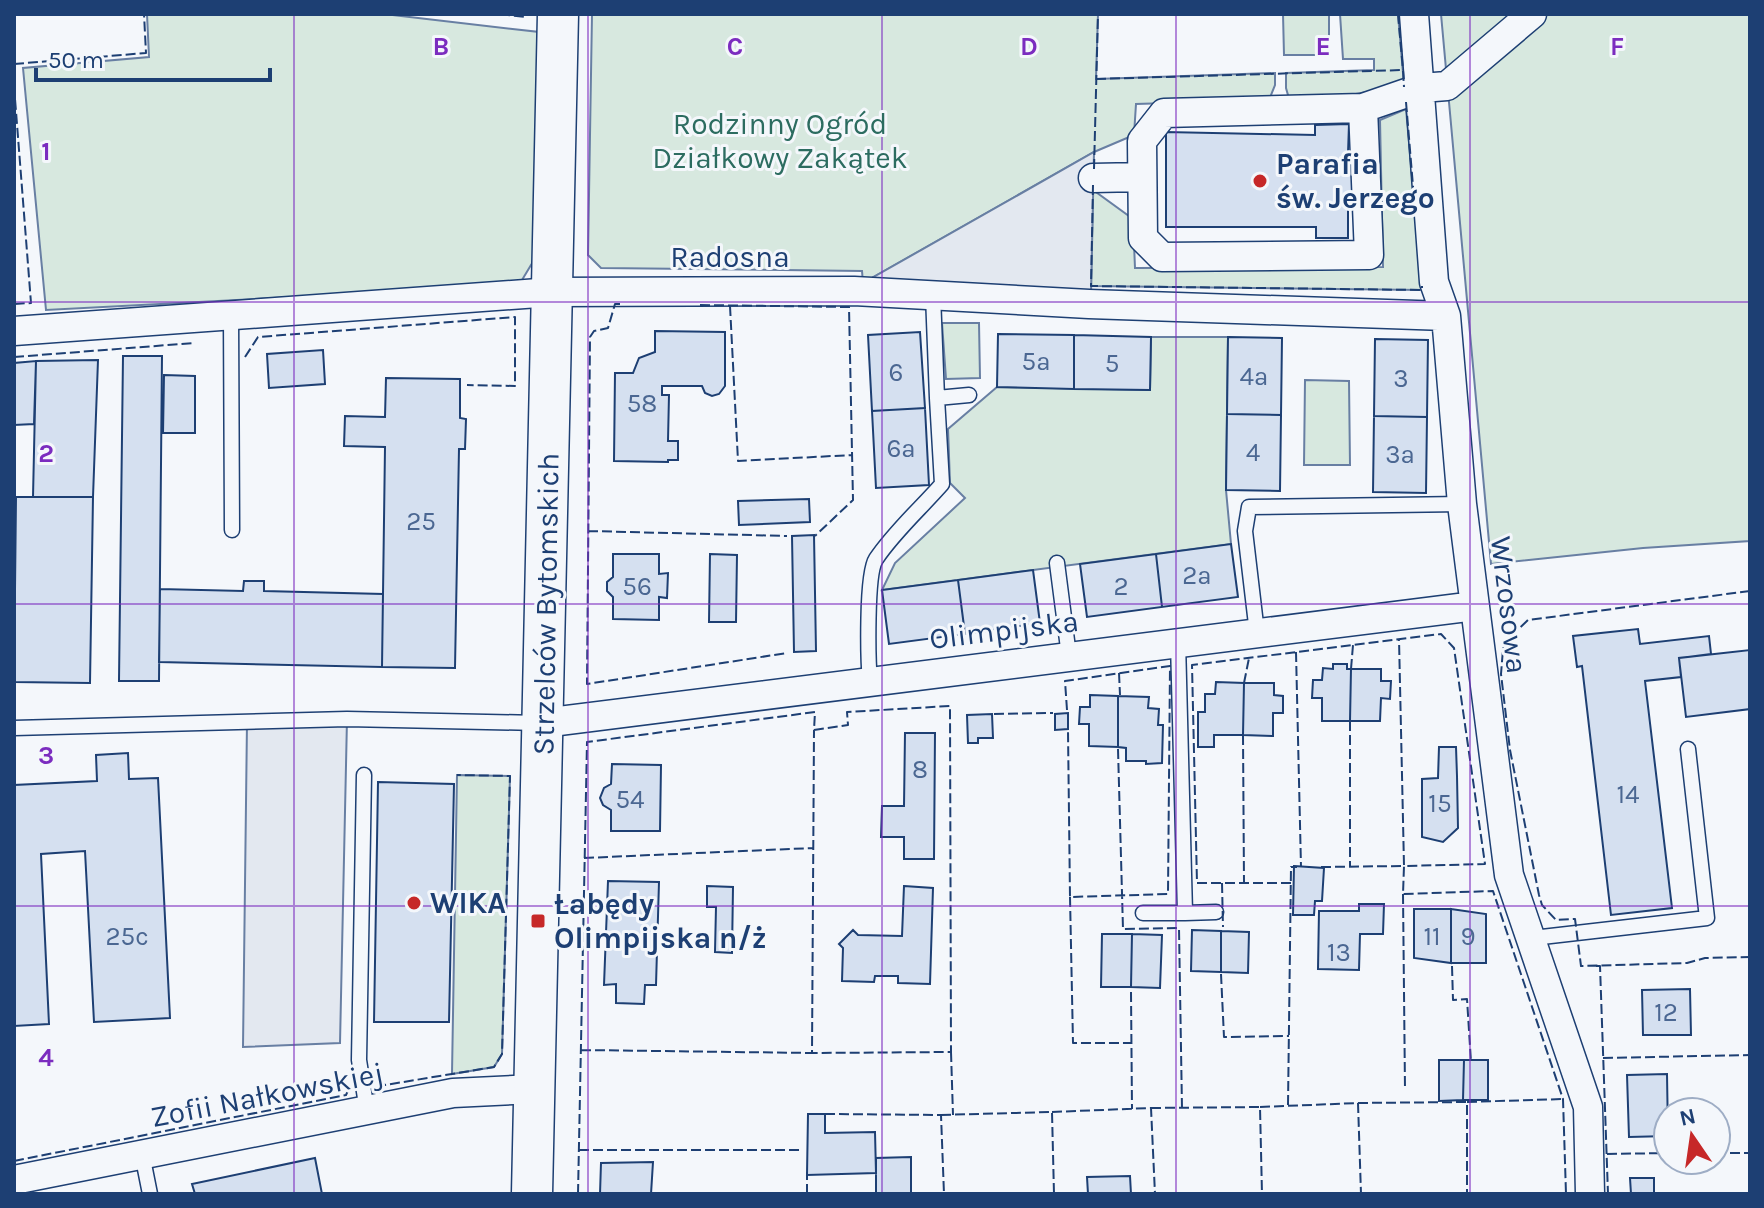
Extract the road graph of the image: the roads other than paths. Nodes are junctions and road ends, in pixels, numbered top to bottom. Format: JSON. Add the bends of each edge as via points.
{"nodes":[{"id":1,"x":558,"y":14,"type":"edge"},
{"id":2,"x":1414,"y":14,"type":"edge"},
{"id":3,"x":1532,"y":14,"type":"edge"},
{"id":4,"x":1421,"y":88,"type":"junction"},
{"id":5,"x":1363,"y":108,"type":"junction"},
{"id":6,"x":1141,"y":177,"type":"junction"},
{"id":7,"x":1093,"y":178,"type":"dead end"},
{"id":8,"x":552,"y":292,"type":"junction"},
{"id":9,"x":933,"y":295,"type":"junction"},
{"id":10,"x":231,"y":315,"type":"junction"},
{"id":11,"x":1446,"y":316,"type":"junction"},
{"id":12,"x":14,"y":331,"type":"edge"},
{"id":13,"x":969,"y":395,"type":"dead end"},
{"id":14,"x":937,"y":398,"type":"junction"},
{"id":15,"x":1462,"y":504,"type":"junction"},
{"id":16,"x":232,"y":530,"type":"dead end"},
{"id":17,"x":1057,"y":563,"type":"dead end"},
{"id":18,"x":1475,"y":606,"type":"junction"},
{"id":19,"x":1257,"y":633,"type":"junction"},
{"id":20,"x":1178,"y":642,"type":"junction"},
{"id":21,"x":1069,"y":656,"type":"junction"},
{"id":22,"x":870,"y":682,"type":"junction"},
{"id":23,"x":543,"y":723,"type":"junction"},
{"id":24,"x":14,"y":728,"type":"edge"},
{"id":25,"x":1688,"y":749,"type":"dead end"},
{"id":26,"x":364,"y":775,"type":"dead end"},
{"id":27,"x":1216,"y":912,"type":"dead end"},
{"id":28,"x":1143,"y":913,"type":"dead end"},
{"id":29,"x":1185,"y":913,"type":"junction"},
{"id":30,"x":1533,"y":938,"type":"junction"},
{"id":31,"x":534,"y":1089,"type":"junction"},
{"id":32,"x":367,"y":1111,"type":"junction"},
{"id":33,"x":142,"y":1154,"type":"junction"},
{"id":34,"x":14,"y":1180,"type":"edge"},
{"id":35,"x":150,"y":1194,"type":"edge"},
{"id":36,"x":532,"y":1194,"type":"edge"},
{"id":37,"x":1590,"y":1194,"type":"edge"}],
"edges":[{"from":1,"to":8,"type":"street","name":"Strzelców Bytomskich"},
{"from":2,"to":4,"type":"street","name":"Wrzosowa"},
{"from":3,"to":4,"type":"street","via":[[1447,86]]},
{"from":4,"to":5,"type":"street"},
{"from":4,"to":11,"type":"street","name":"Wrzosowa","via":[[1434,282]]},
{"from":5,"to":6,"type":"street","via":[[1164,113],[1142,141]]},
{"from":5,"to":6,"type":"street","via":[[1369,255],[1162,257],[1143,238]]},
{"from":6,"to":7,"type":"street"},
{"from":8,"to":9,"type":"street","name":"Radosna"},
{"from":8,"to":10,"type":"street","name":"Radosna"},
{"from":8,"to":23,"type":"street","name":"Strzelców Bytomskich"},
{"from":9,"to":11,"type":"street","name":"Radosna"},
{"from":9,"to":14,"type":"lane"},
{"from":10,"to":12,"type":"street","name":"Radosna"},
{"from":10,"to":16,"type":"lane"},
{"from":11,"to":15,"type":"street","name":"Wrzosowa"},
{"from":13,"to":14,"type":"lane"},
{"from":14,"to":22,"type":"lane","via":[[942,484],[874,561],[868,613]]},
{"from":15,"to":18,"type":"street","name":"Wrzosowa"},
{"from":15,"to":19,"type":"lane","via":[[1249,507],[1245,531]]},
{"from":17,"to":21,"type":"lane"},
{"from":18,"to":19,"type":"street","name":"Olimpijska"},
{"from":18,"to":30,"type":"street","name":"Wrzosowa","via":[[1509,875]]},
{"from":19,"to":20,"type":"street","name":"Olimpijska"},
{"from":20,"to":21,"type":"street","name":"Olimpijska"},
{"from":20,"to":29,"type":"lane"},
{"from":21,"to":22,"type":"street","name":"Olimpijska"},
{"from":22,"to":23,"type":"street","name":"Olimpijska"},
{"from":23,"to":24,"type":"lane","via":[[347,719]]},
{"from":23,"to":31,"type":"street","name":"Strzelców Bytomskich"},
{"from":25,"to":30,"type":"lane","via":[[1707,918]]},
{"from":26,"to":32,"type":"lane","via":[[359,1060]]},
{"from":27,"to":29,"type":"lane"},
{"from":28,"to":29,"type":"lane"},
{"from":30,"to":37,"type":"street","name":"Wrzosowa","via":[[1588,1107]]},
{"from":31,"to":32,"type":"street","name":"Zofii Nałkowskiej","via":[[453,1093]]},
{"from":31,"to":36,"type":"street","name":"Strzelców Bytomskich"},
{"from":32,"to":33,"type":"street","name":"Zofii Nałkowskiej"},
{"from":33,"to":34,"type":"street","name":"Zofii Nałkowskiej"},
{"from":33,"to":35,"type":"lane"}]}
